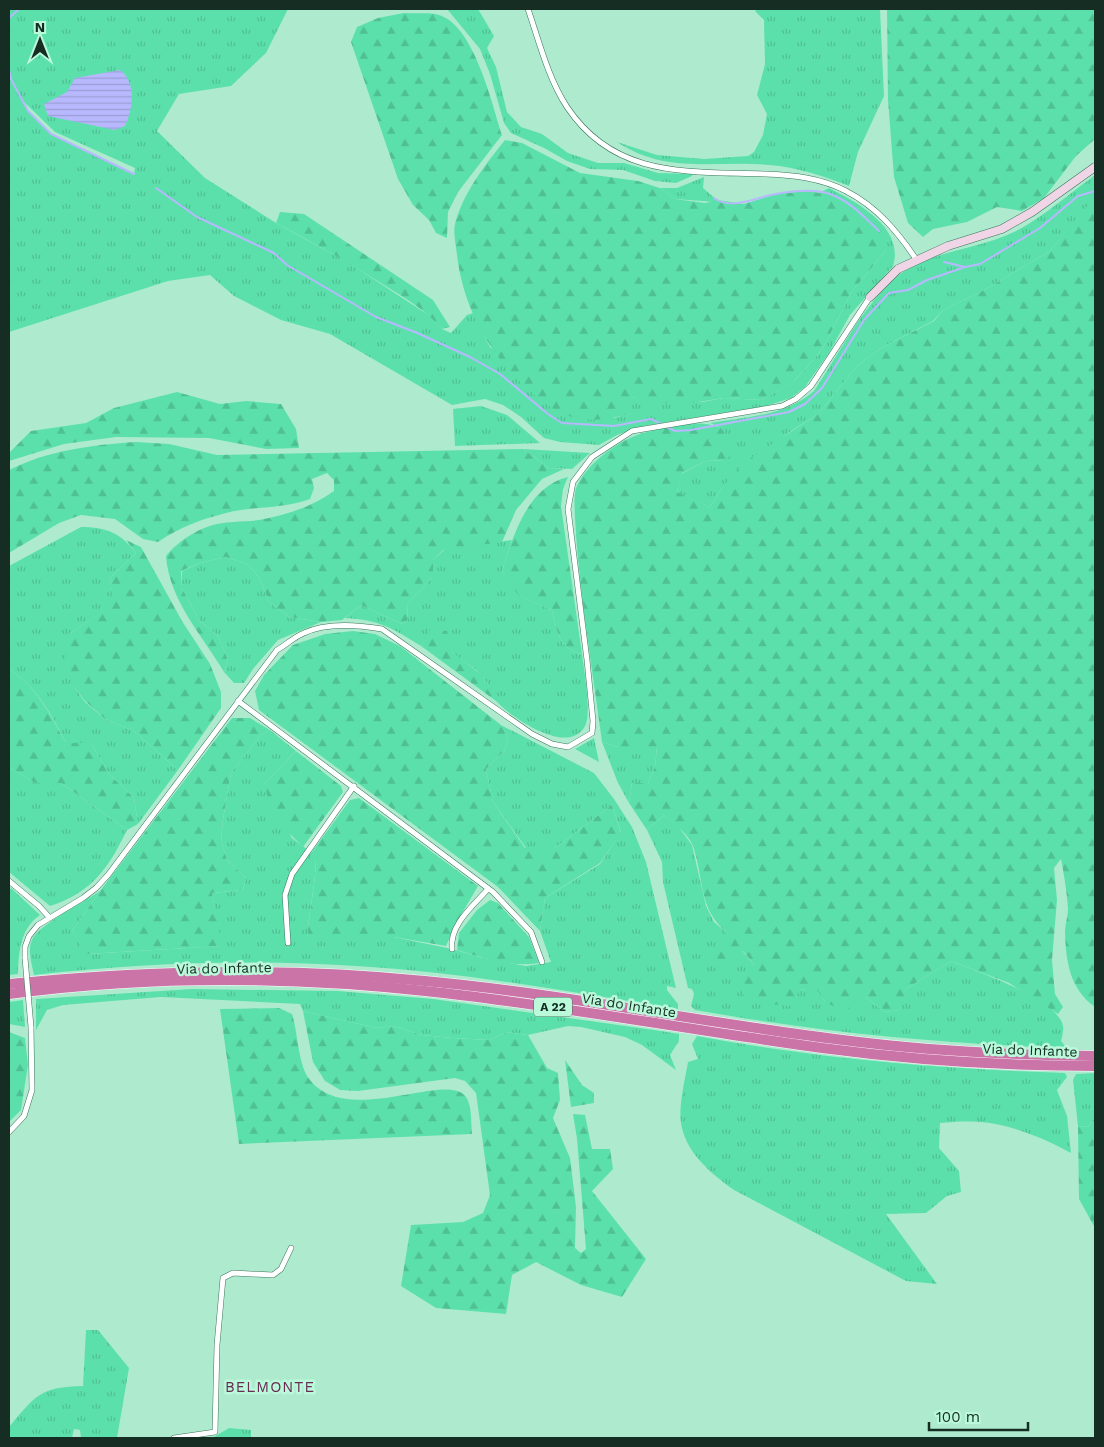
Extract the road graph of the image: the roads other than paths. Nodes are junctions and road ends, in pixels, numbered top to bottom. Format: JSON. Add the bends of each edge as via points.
{"nodes":[{"id":1,"x":528,"y":9,"type":"edge"},
{"id":2,"x":1095,"y":167,"type":"edge"},
{"id":3,"x":916,"y":259,"type":"junction"},
{"id":4,"x":870,"y":297,"type":"joint"},
{"id":5,"x":238,"y":700,"type":"junction"},
{"id":6,"x":354,"y":786,"type":"junction"},
{"id":7,"x":9,"y":881,"type":"edge"},
{"id":8,"x":488,"y":889,"type":"junction"},
{"id":9,"x":48,"y":917,"type":"junction"},
{"id":10,"x":288,"y":943,"type":"dead end"},
{"id":11,"x":452,"y":949,"type":"dead end"},
{"id":12,"x":542,"y":962,"type":"dead end"},
{"id":13,"x":9,"y":984,"type":"edge"},
{"id":14,"x":9,"y":994,"type":"edge"},
{"id":15,"x":1095,"y":1056,"type":"edge"},
{"id":16,"x":1095,"y":1066,"type":"edge"},
{"id":17,"x":9,"y":1132,"type":"edge"},
{"id":18,"x":291,"y":1248,"type":"dead end"},
{"id":19,"x":174,"y":1438,"type":"edge"}],
"edges":[{"from":1,"to":3,"type":"street","via":[[545,61],[567,107],[589,133],[619,156],[651,168],[809,177],[846,190],[874,208]]},
{"from":2,"to":3,"type":"street","via":[[1002,229]]},
{"from":3,"to":4,"type":"street","via":[[898,269]]},
{"from":4,"to":5,"type":"street","via":[[811,386],[796,399],[782,406],[632,431],[592,458],[573,482],[568,509],[570,534],[593,721],[592,733],[579,742],[568,747],[552,744],[532,734],[382,629],[360,625],[304,632],[277,650]]},
{"from":5,"to":6,"type":"street"},
{"from":5,"to":9,"type":"street","via":[[108,875],[83,898]]},
{"from":6,"to":8,"type":"street"},
{"from":6,"to":10,"type":"street","via":[[292,874],[285,895]]},
{"from":7,"to":9,"type":"street"},
{"from":8,"to":11,"type":"street","via":[[461,918],[451,941]]},
{"from":8,"to":12,"type":"street","via":[[531,932]]},
{"from":9,"to":17,"type":"street","bridge":true,"via":[[29,936],[25,947],[32,1090],[24,1116]]},
{"from":13,"to":15,"type":"highway","name":"Via do Infante","number":"A 22","via":[[173,972],[360,975],[507,990],[846,1041],[956,1051]]},
{"from":14,"to":16,"type":"highway","name":"Via do Infante","number":"A 22","via":[[183,982],[349,984],[491,998],[882,1055]]},
{"from":18,"to":19,"type":"street","via":[[281,1269],[273,1275],[233,1273],[222,1278],[216,1345],[215,1432]]}]}
